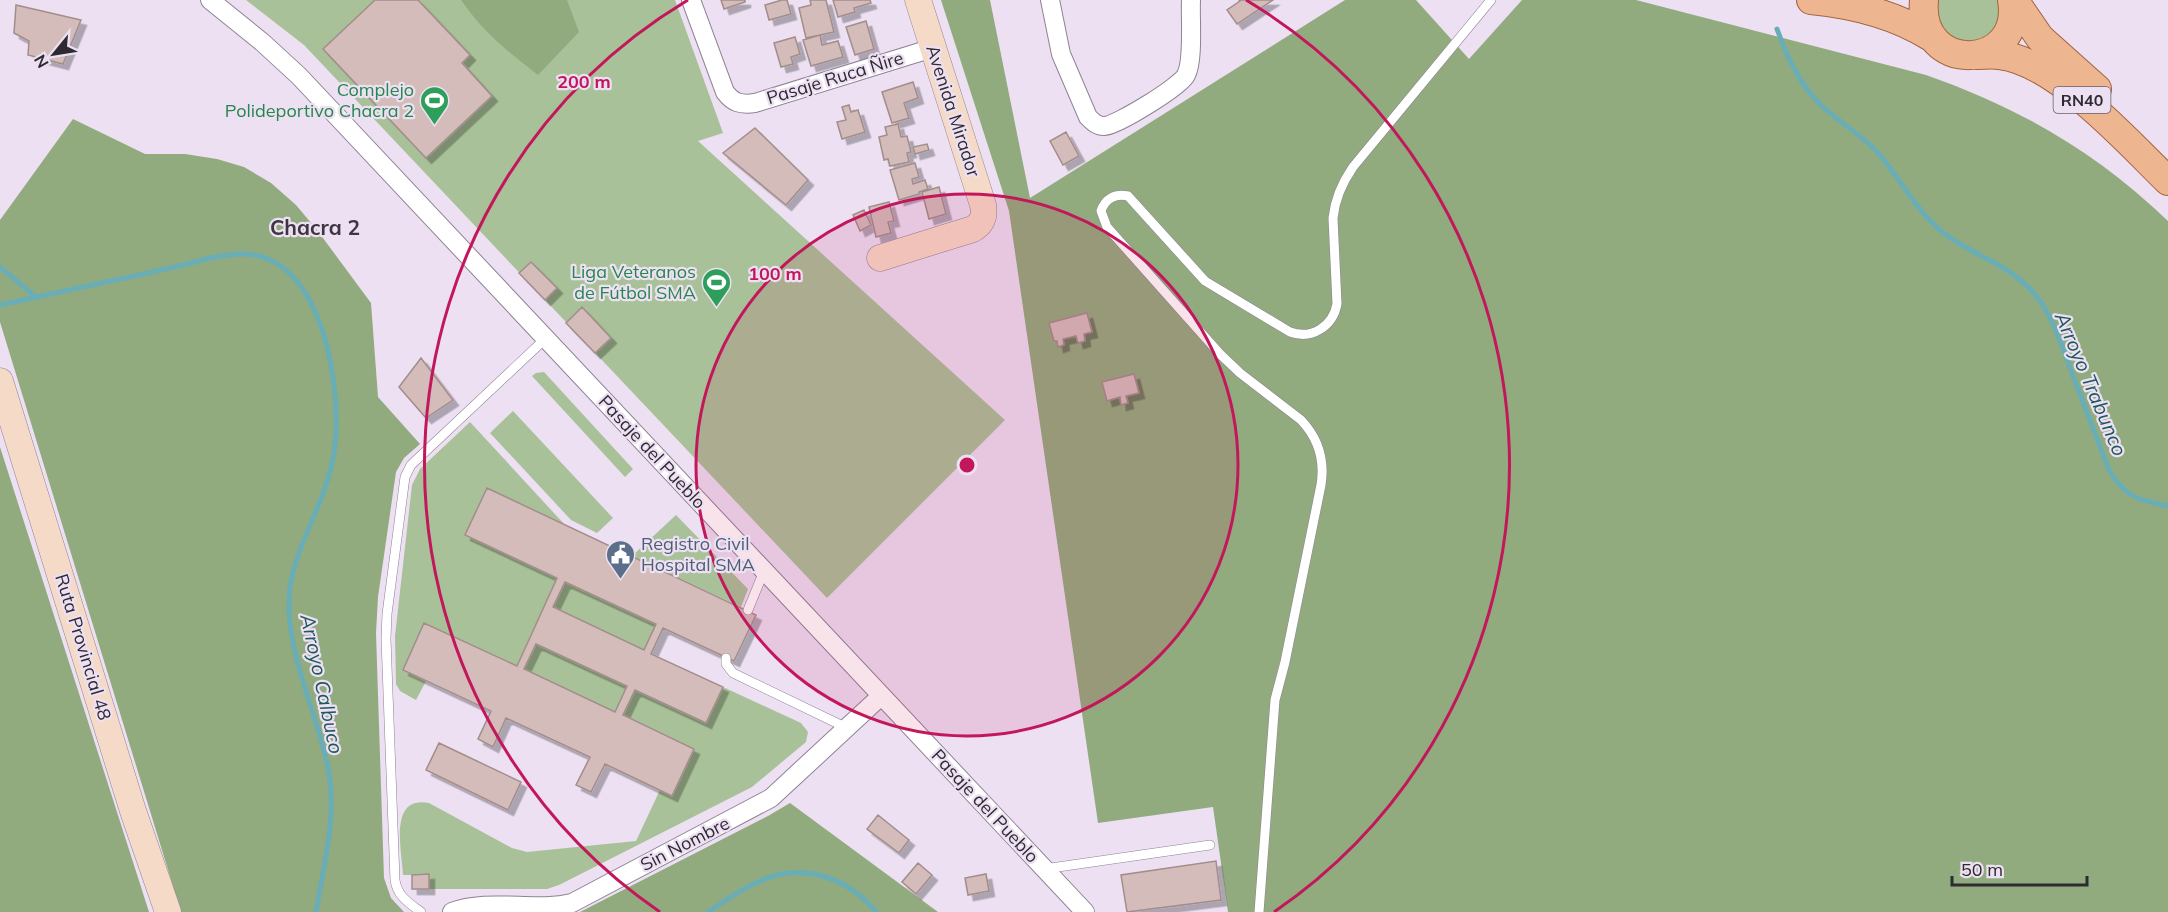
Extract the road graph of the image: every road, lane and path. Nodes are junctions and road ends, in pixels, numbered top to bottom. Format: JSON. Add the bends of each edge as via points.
{"nodes":[{"id":1,"x":210,"y":0,"type":"edge"},
{"id":2,"x":691,"y":0,"type":"edge"},
{"id":3,"x":918,"y":0,"type":"edge"},
{"id":4,"x":1050,"y":0,"type":"edge"},
{"id":5,"x":1191,"y":0,"type":"edge"},
{"id":6,"x":1491,"y":0,"type":"edge"},
{"id":7,"x":1924,"y":0,"type":"edge"},
{"id":8,"x":2013,"y":0,"type":"edge"},
{"id":9,"x":1831,"y":1,"type":"edge"},
{"id":10,"x":1931,"y":37,"type":"junction"},
{"id":11,"x":933,"y":48,"type":"junction"},
{"id":12,"x":1977,"y":55,"type":"junction"},
{"id":13,"x":2168,"y":157,"type":"edge"},
{"id":14,"x":2168,"y":181,"type":"edge"},
{"id":15,"x":880,"y":258,"type":"dead end"},
{"id":16,"x":545,"y":339,"type":"junction"},
{"id":17,"x":0,"y":381,"type":"edge"},
{"id":18,"x":764,"y":571,"type":"junction"},
{"id":19,"x":748,"y":610,"type":"dead end"},
{"id":20,"x":726,"y":658,"type":"dead end"},
{"id":21,"x":881,"y":696,"type":"junction"},
{"id":22,"x":847,"y":728,"type":"junction"},
{"id":23,"x":1210,"y":845,"type":"dead end"},
{"id":24,"x":1044,"y":868,"type":"junction"},
{"id":25,"x":168,"y":912,"type":"edge"},
{"id":26,"x":421,"y":912,"type":"edge"},
{"id":27,"x":452,"y":912,"type":"edge"},
{"id":28,"x":1085,"y":912,"type":"edge"},
{"id":29,"x":1258,"y":912,"type":"edge"}],
"edges":[{"from":1,"to":16,"type":"street","name":"Pasaje del Pueblo","via":[[298,76]]},
{"from":2,"to":11,"type":"street","name":"Pasaje Ruca Ñire","via":[[722,85],[730,98],[742,104]]},
{"from":3,"to":11,"type":"main road","name":"Avenida Mirador"},
{"from":4,"to":5,"type":"street","via":[[1060,54],[1088,117],[1104,126],[1173,89],[1185,78],[1190,61]]},
{"from":6,"to":29,"type":"lane","via":[[1341,186],[1333,218],[1337,304],[1328,323],[1316,332],[1290,332],[1213,287],[1128,196],[1109,198],[1101,212],[1107,227],[1220,354],[1309,428],[1323,463],[1275,700]]},
{"from":7,"to":10,"type":"main road","via":[[1923,12]]},
{"from":8,"to":12,"type":"main road","number":"RN40","via":[[2007,34],[1994,48]]},
{"from":8,"to":13,"type":"main road","number":"RN40","via":[[2045,42]]},
{"from":9,"to":10,"type":"main road","number":"RN40","via":[[1896,19]]},
{"from":10,"to":12,"type":"main road","number":"RN40","via":[[1951,52]]},
{"from":11,"to":15,"type":"main road","name":"Avenida Mirador","via":[[984,217],[967,231]]},
{"from":12,"to":14,"type":"main road","number":"RN40","via":[[2010,57],[2049,75],[2096,112]]},
{"from":16,"to":18,"type":"street","name":"Pasaje del Pueblo"},
{"from":16,"to":26,"type":"lane","via":[[411,465],[405,477],[386,639],[395,884],[398,892]]},
{"from":17,"to":25,"type":"main road","name":"Ruta Provincial 48"},
{"from":18,"to":19,"type":"lane"},
{"from":18,"to":21,"type":"street","name":"Pasaje del Pueblo"},
{"from":20,"to":22,"type":"lane","via":[[733,674]]},
{"from":21,"to":22,"type":"street","name":"Sin Nombre"},
{"from":21,"to":24,"type":"street","name":"Pasaje del Pueblo"},
{"from":22,"to":27,"type":"street","name":"Sin Nombre","via":[[763,803],[566,905],[547,909],[467,908]]},
{"from":23,"to":24,"type":"lane"},
{"from":24,"to":28,"type":"street","name":"Pasaje del Pueblo"}]}
